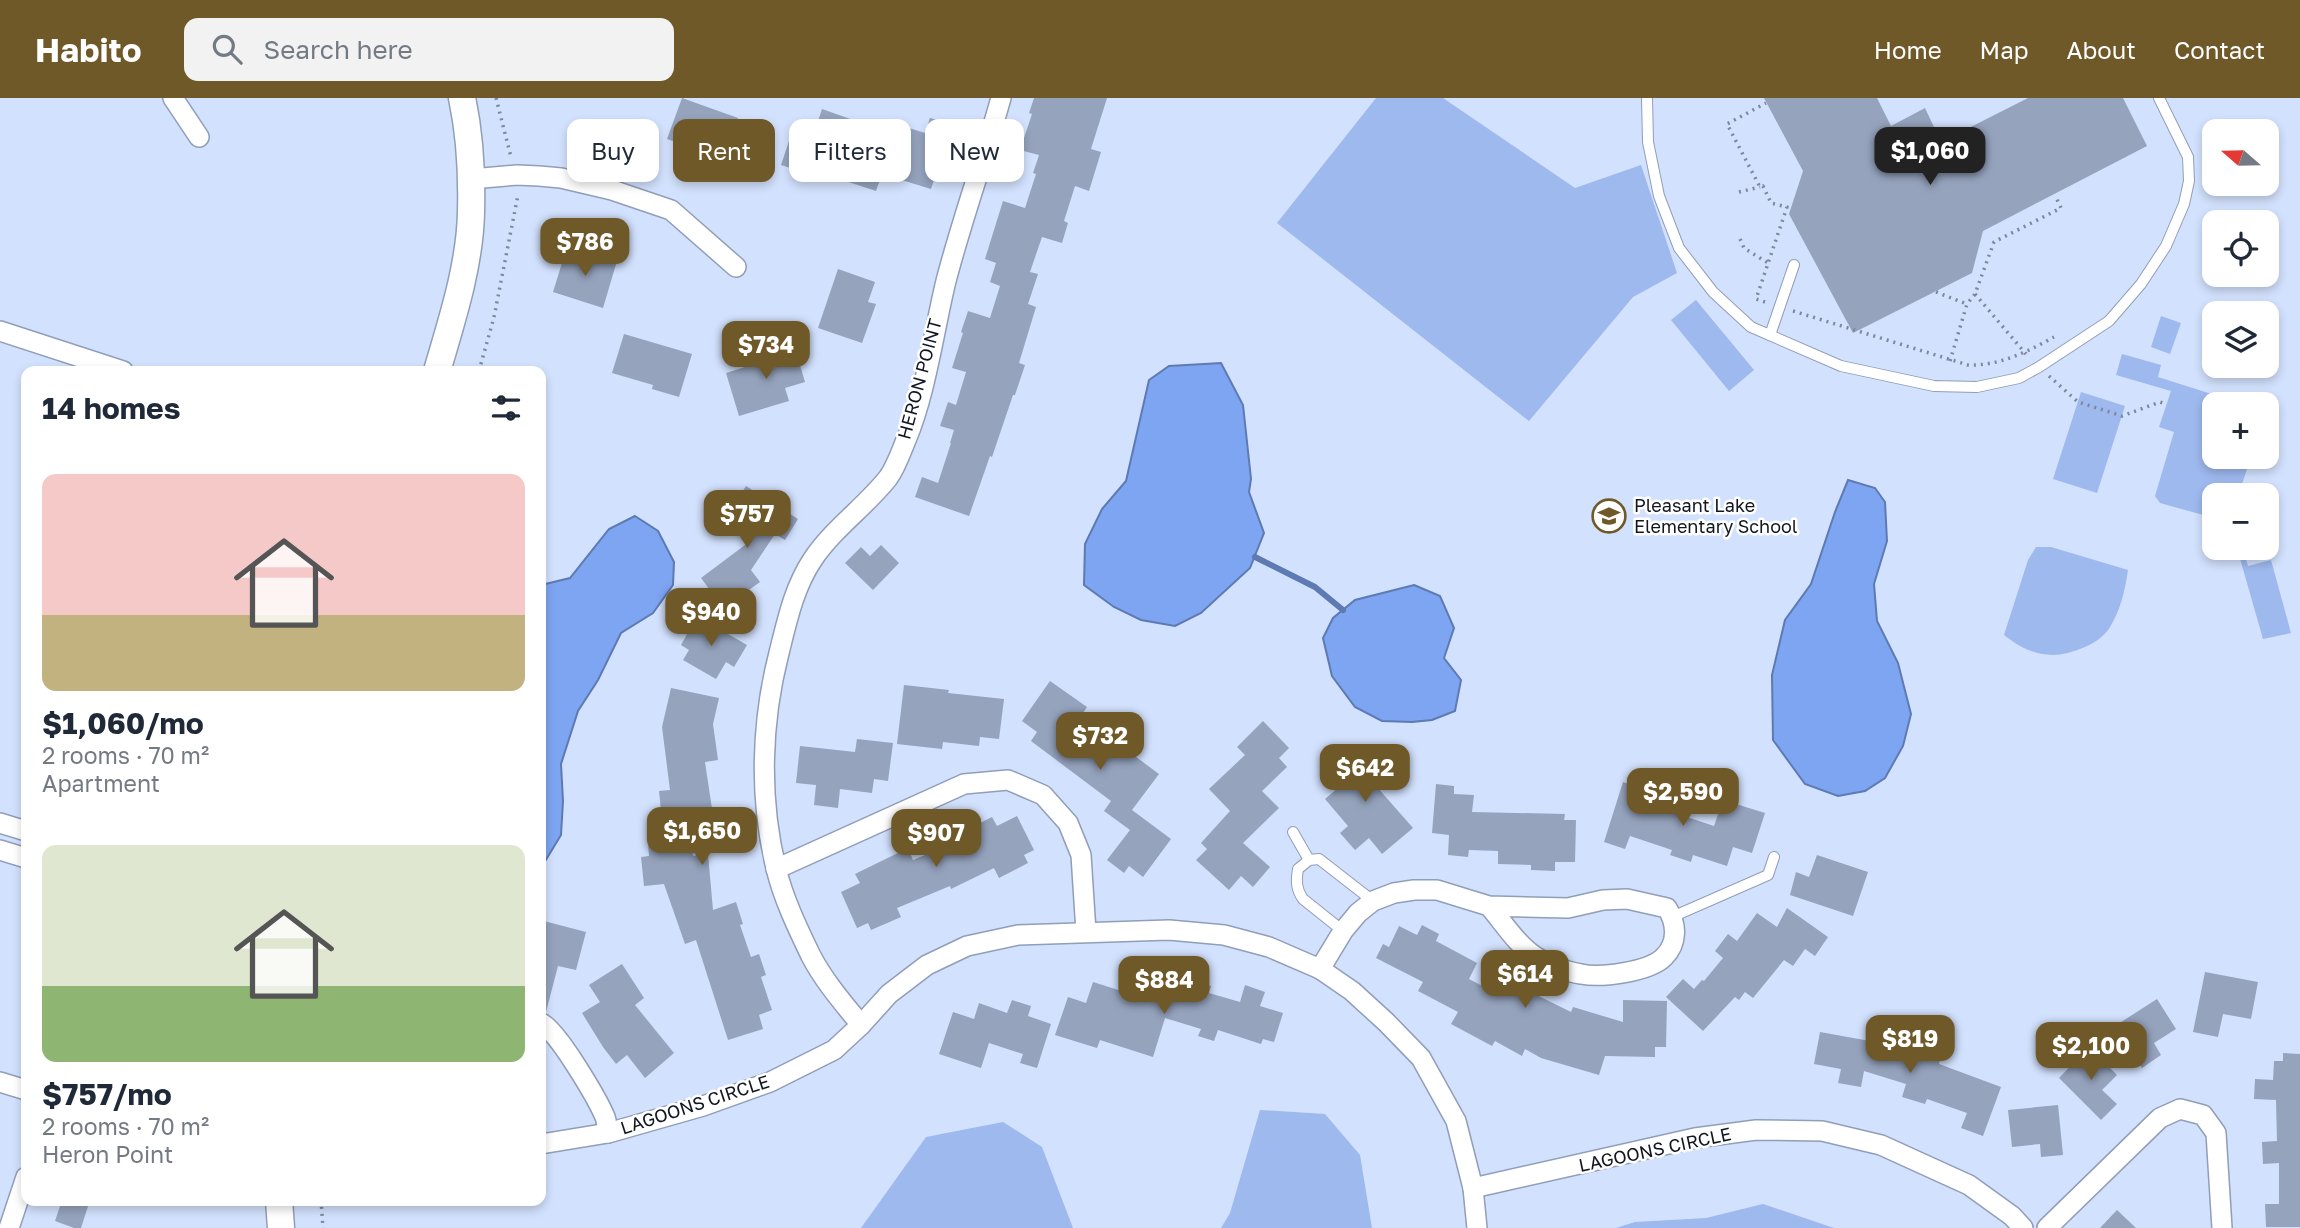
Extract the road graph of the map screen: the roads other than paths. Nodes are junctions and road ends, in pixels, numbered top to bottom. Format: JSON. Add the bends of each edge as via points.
{"nodes":[{"id":1,"x":173,"y":98,"type":"edge"},
{"id":2,"x":462,"y":98,"type":"edge"},
{"id":3,"x":1001,"y":98,"type":"edge"},
{"id":4,"x":1647,"y":98,"type":"edge"},
{"id":5,"x":2159,"y":98,"type":"edge"},
{"id":6,"x":199,"y":137,"type":"dead end"},
{"id":7,"x":471,"y":179,"type":"junction"},
{"id":8,"x":1794,"y":265,"type":"dead end"},
{"id":9,"x":736,"y":267,"type":"dead end"},
{"id":10,"x":0,"y":331,"type":"edge"},
{"id":11,"x":1770,"y":335,"type":"junction"},
{"id":12,"x":108,"y":366,"type":"edge"},
{"id":13,"x":438,"y":366,"type":"edge"},
{"id":14,"x":0,"y":823,"type":"edge"},
{"id":15,"x":21,"y":829,"type":"edge"},
{"id":16,"x":1293,"y":832,"type":"dead end"},
{"id":17,"x":0,"y":850,"type":"edge"},
{"id":18,"x":21,"y":856,"type":"edge"},
{"id":19,"x":1774,"y":857,"type":"dead end"},
{"id":20,"x":1308,"y":860,"type":"junction"},
{"id":21,"x":776,"y":869,"type":"junction"},
{"id":22,"x":1373,"y":901,"type":"junction"},
{"id":23,"x":1489,"y":906,"type":"junction"},
{"id":24,"x":1672,"y":917,"type":"junction"},
{"id":25,"x":1343,"y":931,"type":"junction"},
{"id":26,"x":1086,"y":932,"type":"junction"},
{"id":27,"x":1320,"y":970,"type":"junction"},
{"id":28,"x":861,"y":1025,"type":"junction"},
{"id":29,"x":546,"y":1027,"type":"edge"},
{"id":30,"x":0,"y":1082,"type":"edge"},
{"id":31,"x":21,"y":1088,"type":"edge"},
{"id":32,"x":608,"y":1133,"type":"junction"},
{"id":33,"x":546,"y":1143,"type":"edge"},
{"id":34,"x":1473,"y":1188,"type":"junction"},
{"id":35,"x":21,"y":1192,"type":"edge"},
{"id":36,"x":279,"y":1206,"type":"edge"},
{"id":37,"x":9,"y":1228,"type":"edge"},
{"id":38,"x":281,"y":1228,"type":"edge"},
{"id":39,"x":1477,"y":1228,"type":"edge"},
{"id":40,"x":2023,"y":1228,"type":"edge"},
{"id":41,"x":2047,"y":1228,"type":"edge"},
{"id":42,"x":2222,"y":1228,"type":"edge"}],
"edges":[{"from":1,"to":6,"type":"street"},
{"from":2,"to":7,"type":"main road"},
{"from":3,"to":21,"type":"street","name":"HERON POINT","via":[[952,257],[907,437],[890,476],[812,561],[790,606],[764,730],[765,799]]},
{"from":4,"to":11,"type":"lane","via":[[1648,142],[1659,196],[1679,248],[1713,292],[1751,327]]},
{"from":5,"to":11,"type":"lane","via":[[2188,157],[2184,204],[2166,246],[2109,321],[2039,367],[2019,378],[1977,387],[1934,386],[1841,366]]},
{"from":7,"to":9,"type":"street","via":[[561,178],[612,190],[671,210]]},
{"from":7,"to":13,"type":"main road","via":[[466,260]]},
{"from":8,"to":11,"type":"lane"},
{"from":10,"to":12,"type":"street"},
{"from":14,"to":15,"type":"street"},
{"from":16,"to":20,"type":"lane"},
{"from":17,"to":18,"type":"street"},
{"from":19,"to":24,"type":"lane","via":[[1768,874]]},
{"from":20,"to":22,"type":"lane","via":[[1319,859]]},
{"from":20,"to":25,"type":"lane","via":[[1298,869],[1298,892]]},
{"from":21,"to":26,"type":"street","via":[[964,783],[1008,780],[1043,795],[1068,823],[1081,855]]},
{"from":21,"to":28,"type":"street","name":"HERON POINT","via":[[812,958]]},
{"from":22,"to":23,"type":"street","via":[[1394,893],[1437,890]]},
{"from":22,"to":25,"type":"street"},
{"from":23,"to":24,"type":"street","via":[[1568,908],[1627,899],[1667,908]]},
{"from":23,"to":24,"type":"street","via":[[1535,956],[1581,974],[1612,975],[1664,958],[1676,928]]},
{"from":25,"to":27,"type":"street"},
{"from":26,"to":27,"type":"street","name":"LAGOONS CIRCLE","via":[[1169,930],[1224,935],[1269,947]]},
{"from":26,"to":28,"type":"street","name":"LAGOONS CIRCLE","via":[[1018,935],[967,946],[927,965],[889,994]]},
{"from":27,"to":34,"type":"street","name":"LAGOONS CIRCLE","via":[[1352,991],[1421,1058],[1456,1121]]},
{"from":28,"to":32,"type":"street","name":"LAGOONS CIRCLE","via":[[834,1050],[770,1082]]},
{"from":29,"to":32,"type":"street","via":[[564,1047],[606,1118]]},
{"from":30,"to":31,"type":"street"},
{"from":32,"to":33,"type":"street","name":"LAGOONS CIRCLE"},
{"from":34,"to":39,"type":"street","name":"LAGOONS CIRCLE"},
{"from":34,"to":40,"type":"street","name":"LAGOONS CIRCLE","via":[[1695,1138],[1756,1130],[1822,1131],[1881,1145],[1969,1185]]},
{"from":35,"to":37,"type":"street"},
{"from":36,"to":38,"type":"main road"},
{"from":41,"to":42,"type":"street","via":[[2160,1118],[2179,1109],[2203,1115],[2216,1133]]}]}
